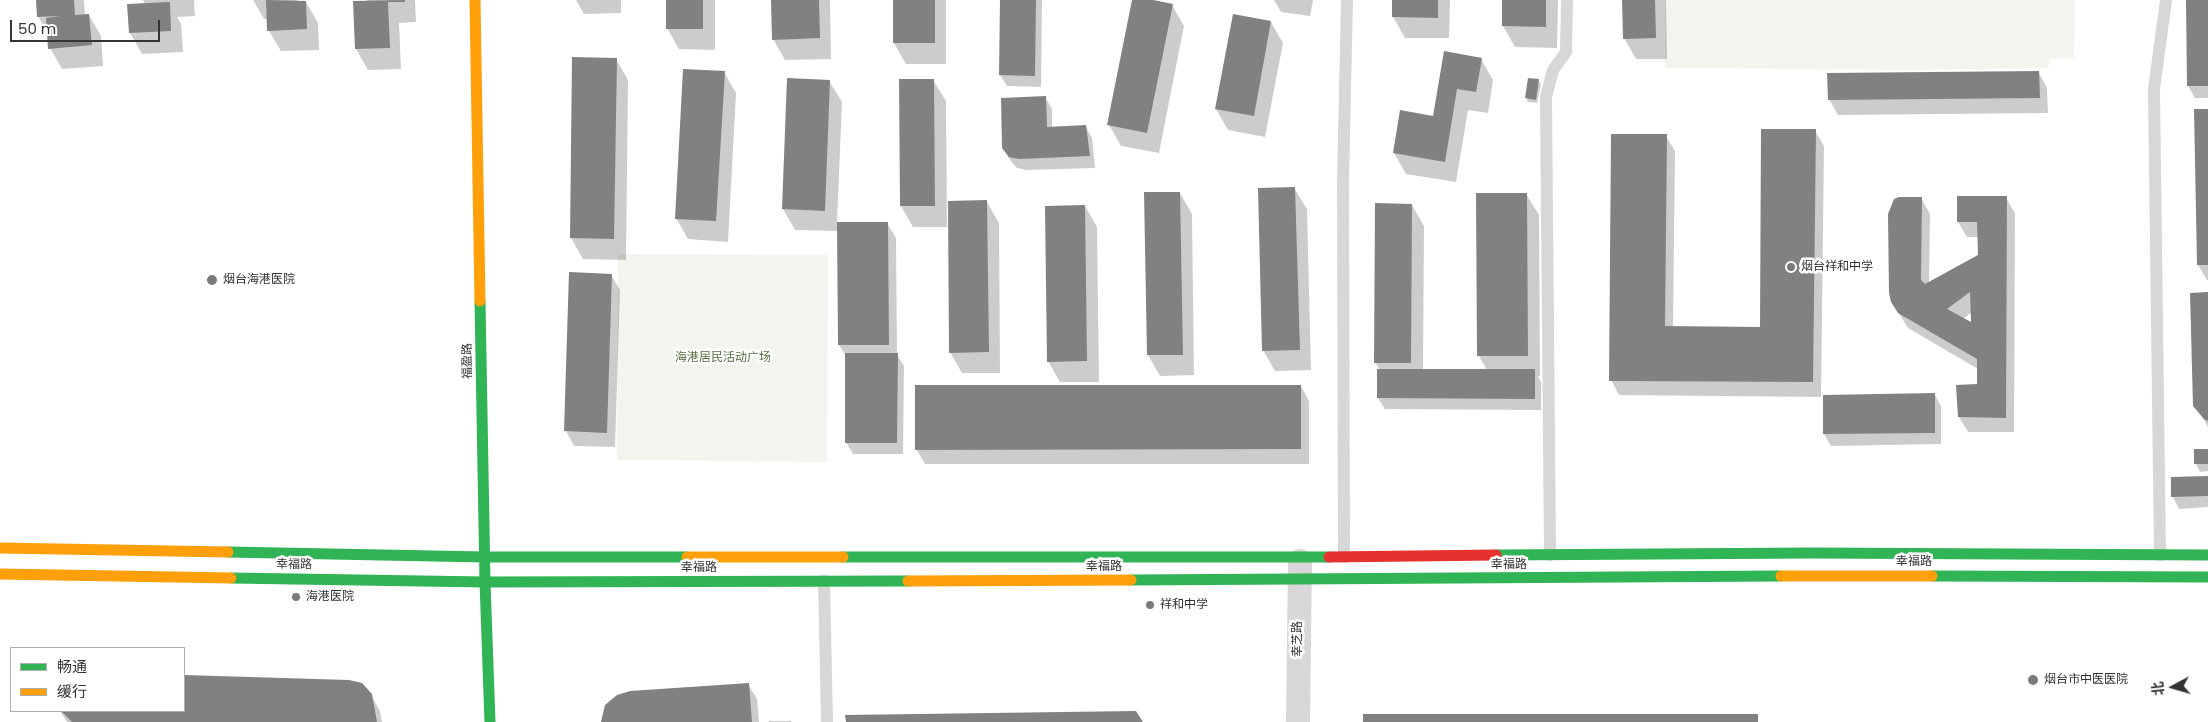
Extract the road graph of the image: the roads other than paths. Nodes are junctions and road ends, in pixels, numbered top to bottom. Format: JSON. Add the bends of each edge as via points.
{"nodes":[{"id":1,"x":475,"y":0,"type":"edge"},
{"id":2,"x":1347,"y":0,"type":"edge"},
{"id":3,"x":1567,"y":0,"type":"edge"},
{"id":4,"x":2166,"y":0,"type":"edge"},
{"id":5,"x":0,"y":548,"type":"edge"},
{"id":6,"x":1550,"y":555,"type":"junction"},
{"id":7,"x":2160,"y":555,"type":"junction"},
{"id":8,"x":2208,"y":555,"type":"edge"},
{"id":9,"x":485,"y":556,"type":"junction"},
{"id":10,"x":1344,"y":557,"type":"junction"},
{"id":11,"x":1299,"y":568,"type":"junction"},
{"id":12,"x":0,"y":574,"type":"edge"},
{"id":13,"x":2208,"y":577,"type":"edge"},
{"id":14,"x":485,"y":582,"type":"junction"},
{"id":15,"x":824,"y":582,"type":"junction"},
{"id":16,"x":490,"y":722,"type":"edge"},
{"id":17,"x":826,"y":722,"type":"edge"},
{"id":18,"x":1298,"y":722,"type":"edge"}],
"edges":[{"from":1,"to":9,"type":"main road","name":"福盈路"},
{"from":2,"to":10,"type":"lane","via":[[1343,182]]},
{"from":3,"to":6,"type":"lane","via":[[1566,52],[1553,70],[1546,97]]},
{"from":4,"to":7,"type":"lane","via":[[2154,88]]},
{"from":5,"to":9,"type":"main road","name":"幸福路"},
{"from":6,"to":7,"type":"main road","name":"幸福路"},
{"from":6,"to":10,"type":"main road","name":"幸福路"},
{"from":7,"to":8,"type":"main road","name":"幸福路"},
{"from":9,"to":11,"type":"main road","name":"幸福路"},
{"from":9,"to":14,"type":"main road","name":"福盈路"},
{"from":10,"to":11,"type":"main road","name":"幸福路"},
{"from":11,"to":13,"type":"main road","name":"幸福路","via":[[1802,576]]},
{"from":11,"to":15,"type":"main road","name":"幸福路"},
{"from":11,"to":18,"type":"street","name":"幸芝路"},
{"from":12,"to":14,"type":"main road","name":"幸福路"},
{"from":14,"to":15,"type":"main road","name":"幸福路"},
{"from":14,"to":16,"type":"main road","name":"福盈路"},
{"from":15,"to":17,"type":"lane"}]}
